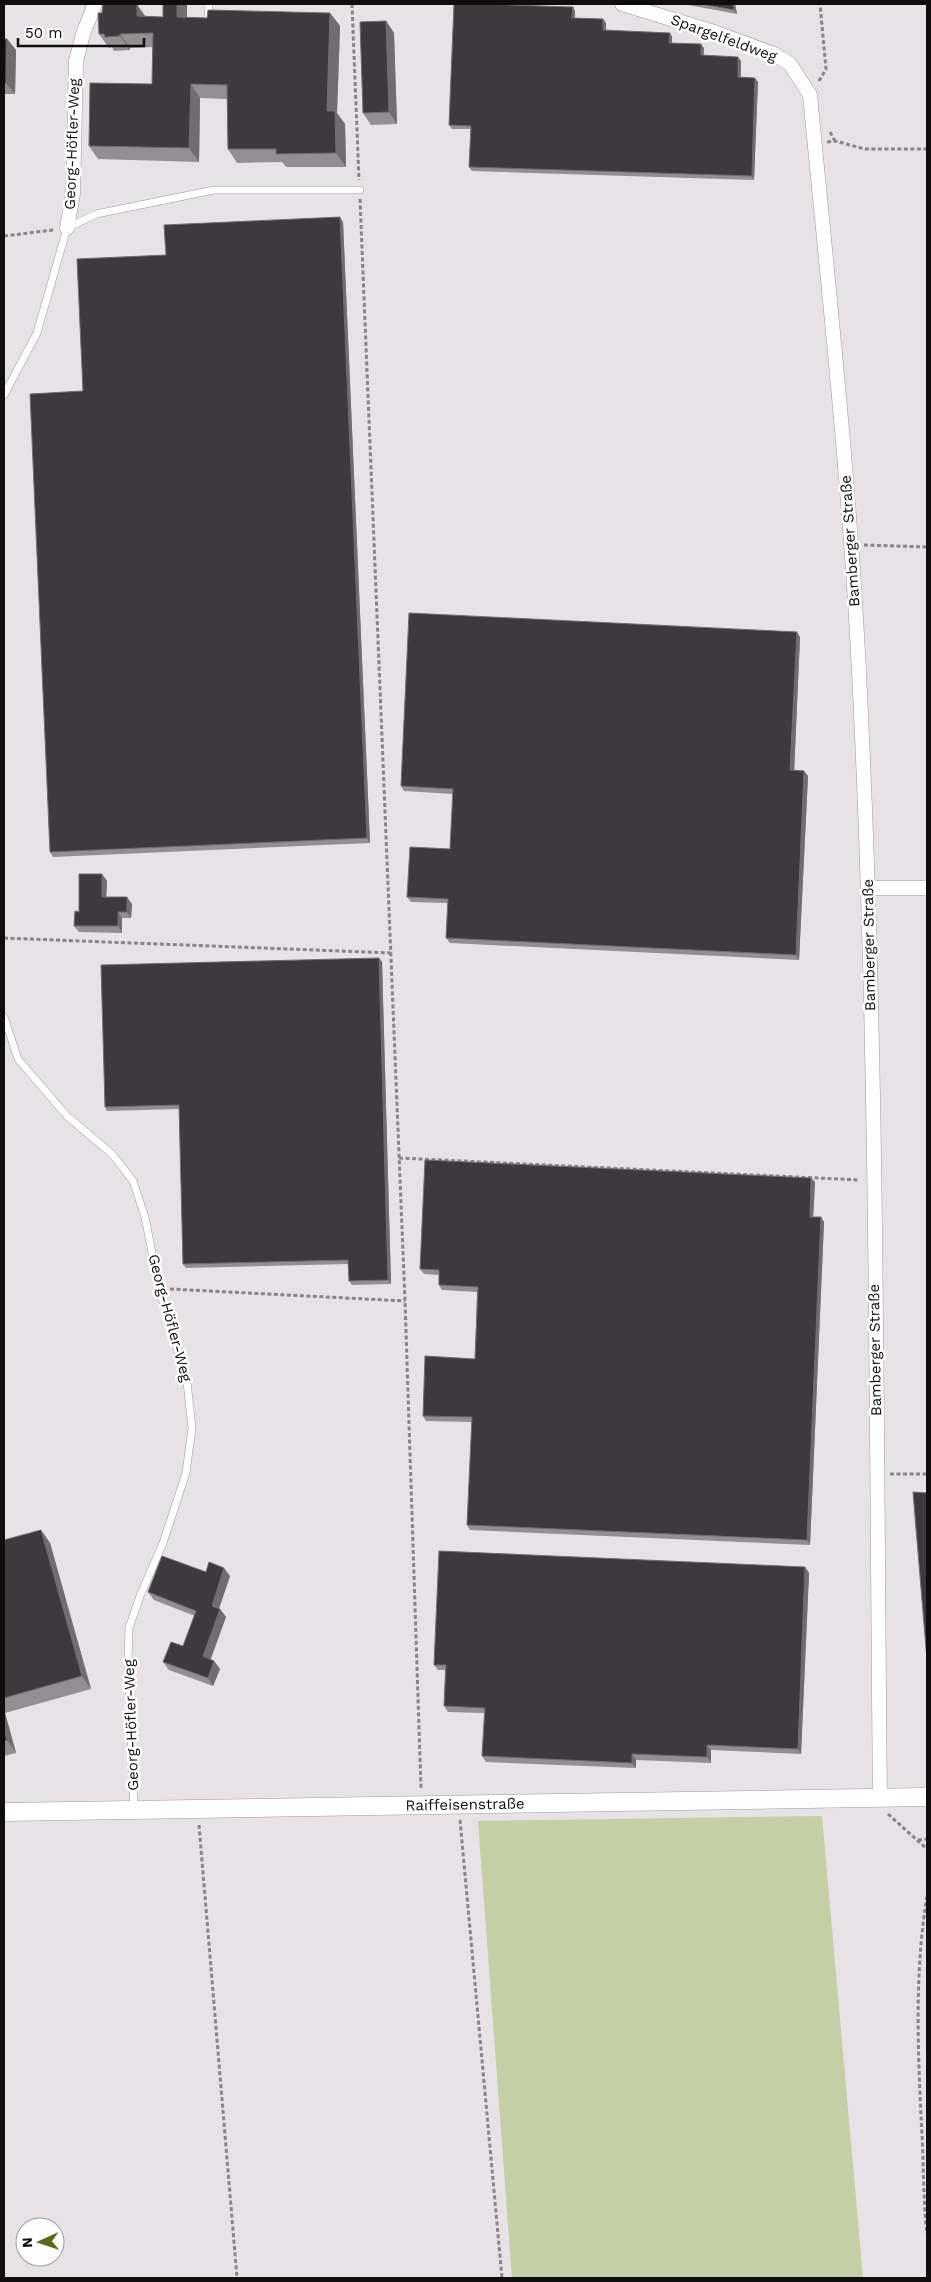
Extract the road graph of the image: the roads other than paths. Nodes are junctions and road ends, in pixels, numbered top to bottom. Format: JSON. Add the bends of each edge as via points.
{"nodes":[{"id":1,"x":95,"y":4,"type":"edge"},
{"id":2,"x":209,"y":4,"type":"edge"},
{"id":3,"x":622,"y":4,"type":"edge"},
{"id":4,"x":208,"y":20,"type":"edge"},
{"id":5,"x":810,"y":95,"type":"joint"},
{"id":6,"x":360,"y":190,"type":"road end"},
{"id":7,"x":67,"y":228,"type":"junction"},
{"id":8,"x":4,"y":396,"type":"edge"},
{"id":9,"x":868,"y":888,"type":"junction"},
{"id":10,"x":927,"y":888,"type":"edge"},
{"id":11,"x":4,"y":1017,"type":"edge"},
{"id":12,"x":927,"y":1797,"type":"edge"},
{"id":13,"x":880,"y":1798,"type":"junction"},
{"id":14,"x":134,"y":1810,"type":"junction"},
{"id":15,"x":4,"y":1812,"type":"edge"}],
"edges":[{"from":1,"to":7,"type":"street","name":"Georg-Höfler-Weg","via":[[76,61],[73,194]]},
{"from":2,"to":4,"type":"lane"},
{"from":3,"to":5,"type":"street","name":"Spargelfeldweg","via":[[774,54],[790,64]]},
{"from":5,"to":9,"type":"street","name":"Bamberger Straße","via":[[851,545]]},
{"from":6,"to":7,"type":"lane","via":[[214,190],[96,214]]},
{"from":7,"to":8,"type":"lane","name":"Georg-Höfler-Weg","via":[[37,333]]},
{"from":9,"to":10,"type":"street"},
{"from":9,"to":13,"type":"street","name":"Bamberger Straße"},
{"from":11,"to":14,"type":"lane","name":"Georg-Höfler-Weg","via":[[18,1059],[67,1116],[112,1154],[133,1181],[146,1217],[159,1288],[187,1382],[192,1428],[186,1472],[129,1628]]},
{"from":12,"to":13,"type":"street","name":"Raiffeisenstraße"},
{"from":13,"to":14,"type":"street","name":"Raiffeisenstraße"},
{"from":14,"to":15,"type":"street","name":"Raiffeisenstraße"}]}
